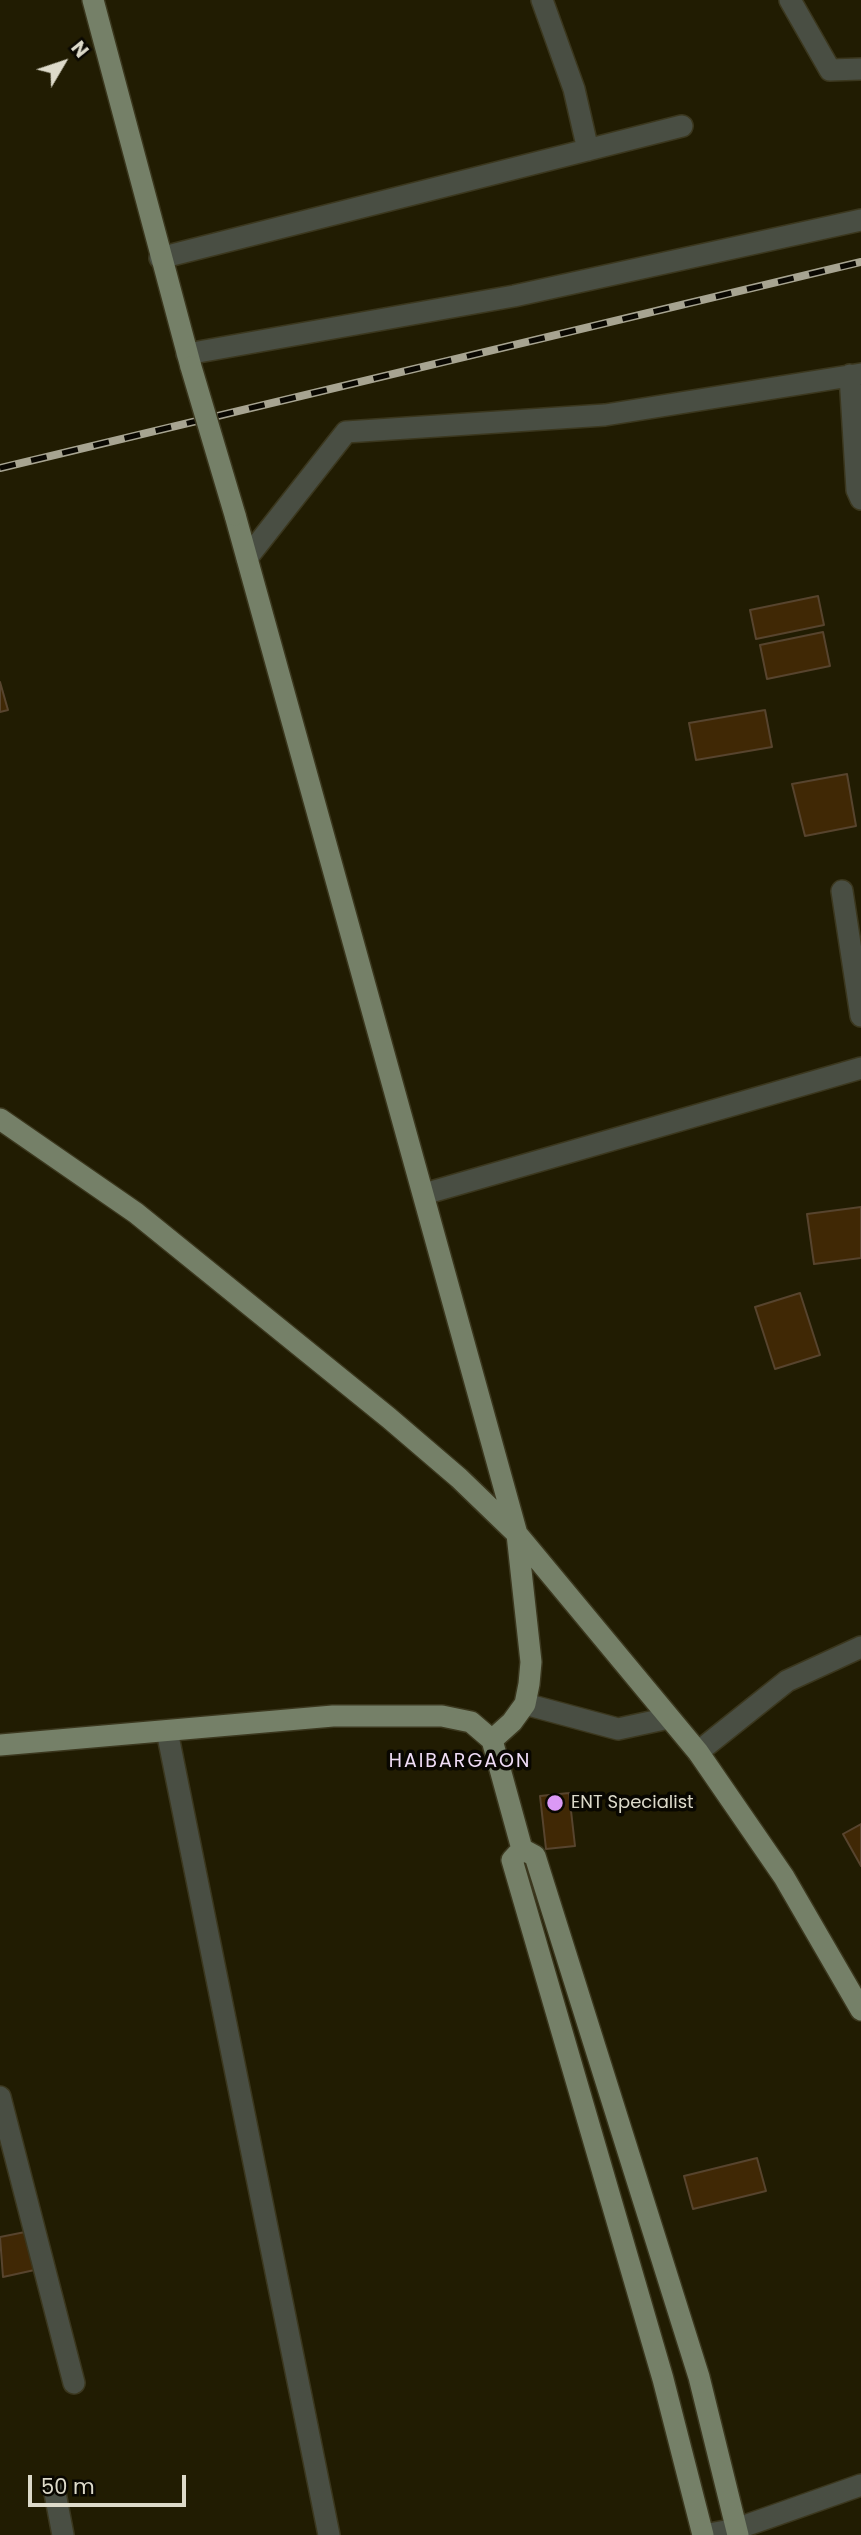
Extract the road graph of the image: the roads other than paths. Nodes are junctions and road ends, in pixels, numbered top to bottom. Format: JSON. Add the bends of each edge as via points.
{"nodes":[{"id":1,"x":93,"y":0,"type":"edge"},
{"id":2,"x":542,"y":0,"type":"edge"},
{"id":3,"x":790,"y":0,"type":"edge"},
{"id":4,"x":861,"y":69,"type":"edge"},
{"id":5,"x":682,"y":126,"type":"dead end"},
{"id":6,"x":588,"y":150,"type":"junction"},
{"id":7,"x":861,"y":220,"type":"edge"},
{"id":8,"x":160,"y":258,"type":"junction"},
{"id":9,"x":189,"y":361,"type":"junction"},
{"id":10,"x":856,"y":374,"type":"edge"},
{"id":11,"x":861,"y":499,"type":"edge"},
{"id":12,"x":247,"y":558,"type":"junction"},
{"id":13,"x":842,"y":891,"type":"dead end"},
{"id":14,"x":861,"y":1016,"type":"edge"},
{"id":15,"x":861,"y":1068,"type":"edge"},
{"id":16,"x":0,"y":1119,"type":"edge"},
{"id":17,"x":424,"y":1194,"type":"junction"},
{"id":18,"x":517,"y":1534,"type":"junction"},
{"id":19,"x":861,"y":1647,"type":"edge"},
{"id":20,"x":525,"y":1704,"type":"junction"},
{"id":21,"x":669,"y":1718,"type":"junction"},
{"id":22,"x":167,"y":1731,"type":"junction"},
{"id":23,"x":492,"y":1740,"type":"junction"},
{"id":24,"x":0,"y":1745,"type":"edge"},
{"id":25,"x":698,"y":1752,"type":"junction"},
{"id":26,"x":522,"y":1849,"type":"junction"},
{"id":27,"x":861,"y":2010,"type":"edge"},
{"id":28,"x":0,"y":2097,"type":"edge"},
{"id":29,"x":74,"y":2384,"type":"dead end"},
{"id":30,"x":861,"y":2484,"type":"edge"},
{"id":31,"x":55,"y":2493,"type":"dead end"},
{"id":32,"x":737,"y":2532,"type":"edge"},
{"id":33,"x":63,"y":2535,"type":"edge"},
{"id":34,"x":330,"y":2535,"type":"edge"},
{"id":35,"x":704,"y":2535,"type":"edge"}],
"edges":[{"from":1,"to":8,"type":"main road"},
{"from":2,"to":6,"type":"street","via":[[574,89]]},
{"from":3,"to":4,"type":"street","via":[[830,70]]},
{"from":5,"to":6,"type":"street"},
{"from":6,"to":8,"type":"street"},
{"from":7,"to":9,"type":"street"},
{"from":8,"to":9,"type":"main road"},
{"from":9,"to":12,"type":"main road","bridge":true},
{"from":10,"to":11,"type":"street"},
{"from":10,"to":12,"type":"street","via":[[606,415],[346,432]]},
{"from":12,"to":17,"type":"main road"},
{"from":13,"to":14,"type":"street"},
{"from":15,"to":17,"type":"street"},
{"from":16,"to":18,"type":"main road","via":[[136,1213],[388,1418]]},
{"from":17,"to":18,"type":"main road"},
{"from":18,"to":20,"type":"main road","via":[[531,1662]]},
{"from":18,"to":21,"type":"main road"},
{"from":19,"to":25,"type":"street","via":[[787,1681]]},
{"from":20,"to":21,"type":"street","via":[[618,1729]]},
{"from":20,"to":23,"type":"main road"},
{"from":21,"to":25,"type":"main road"},
{"from":22,"to":23,"type":"main road","via":[[333,1716],[442,1716],[471,1722]]},
{"from":22,"to":24,"type":"main road"},
{"from":22,"to":34,"type":"street"},
{"from":23,"to":26,"type":"main road"},
{"from":25,"to":27,"type":"main road","via":[[785,1877]]},
{"from":26,"to":32,"type":"main road","via":[[535,1856],[548,1895],[699,2378]]},
{"from":26,"to":35,"type":"main road","via":[[512,1860]]},
{"from":28,"to":29,"type":"street"},
{"from":30,"to":32,"type":"street"},
{"from":31,"to":33,"type":"street"},
{"from":32,"to":35,"type":"street"}]}
